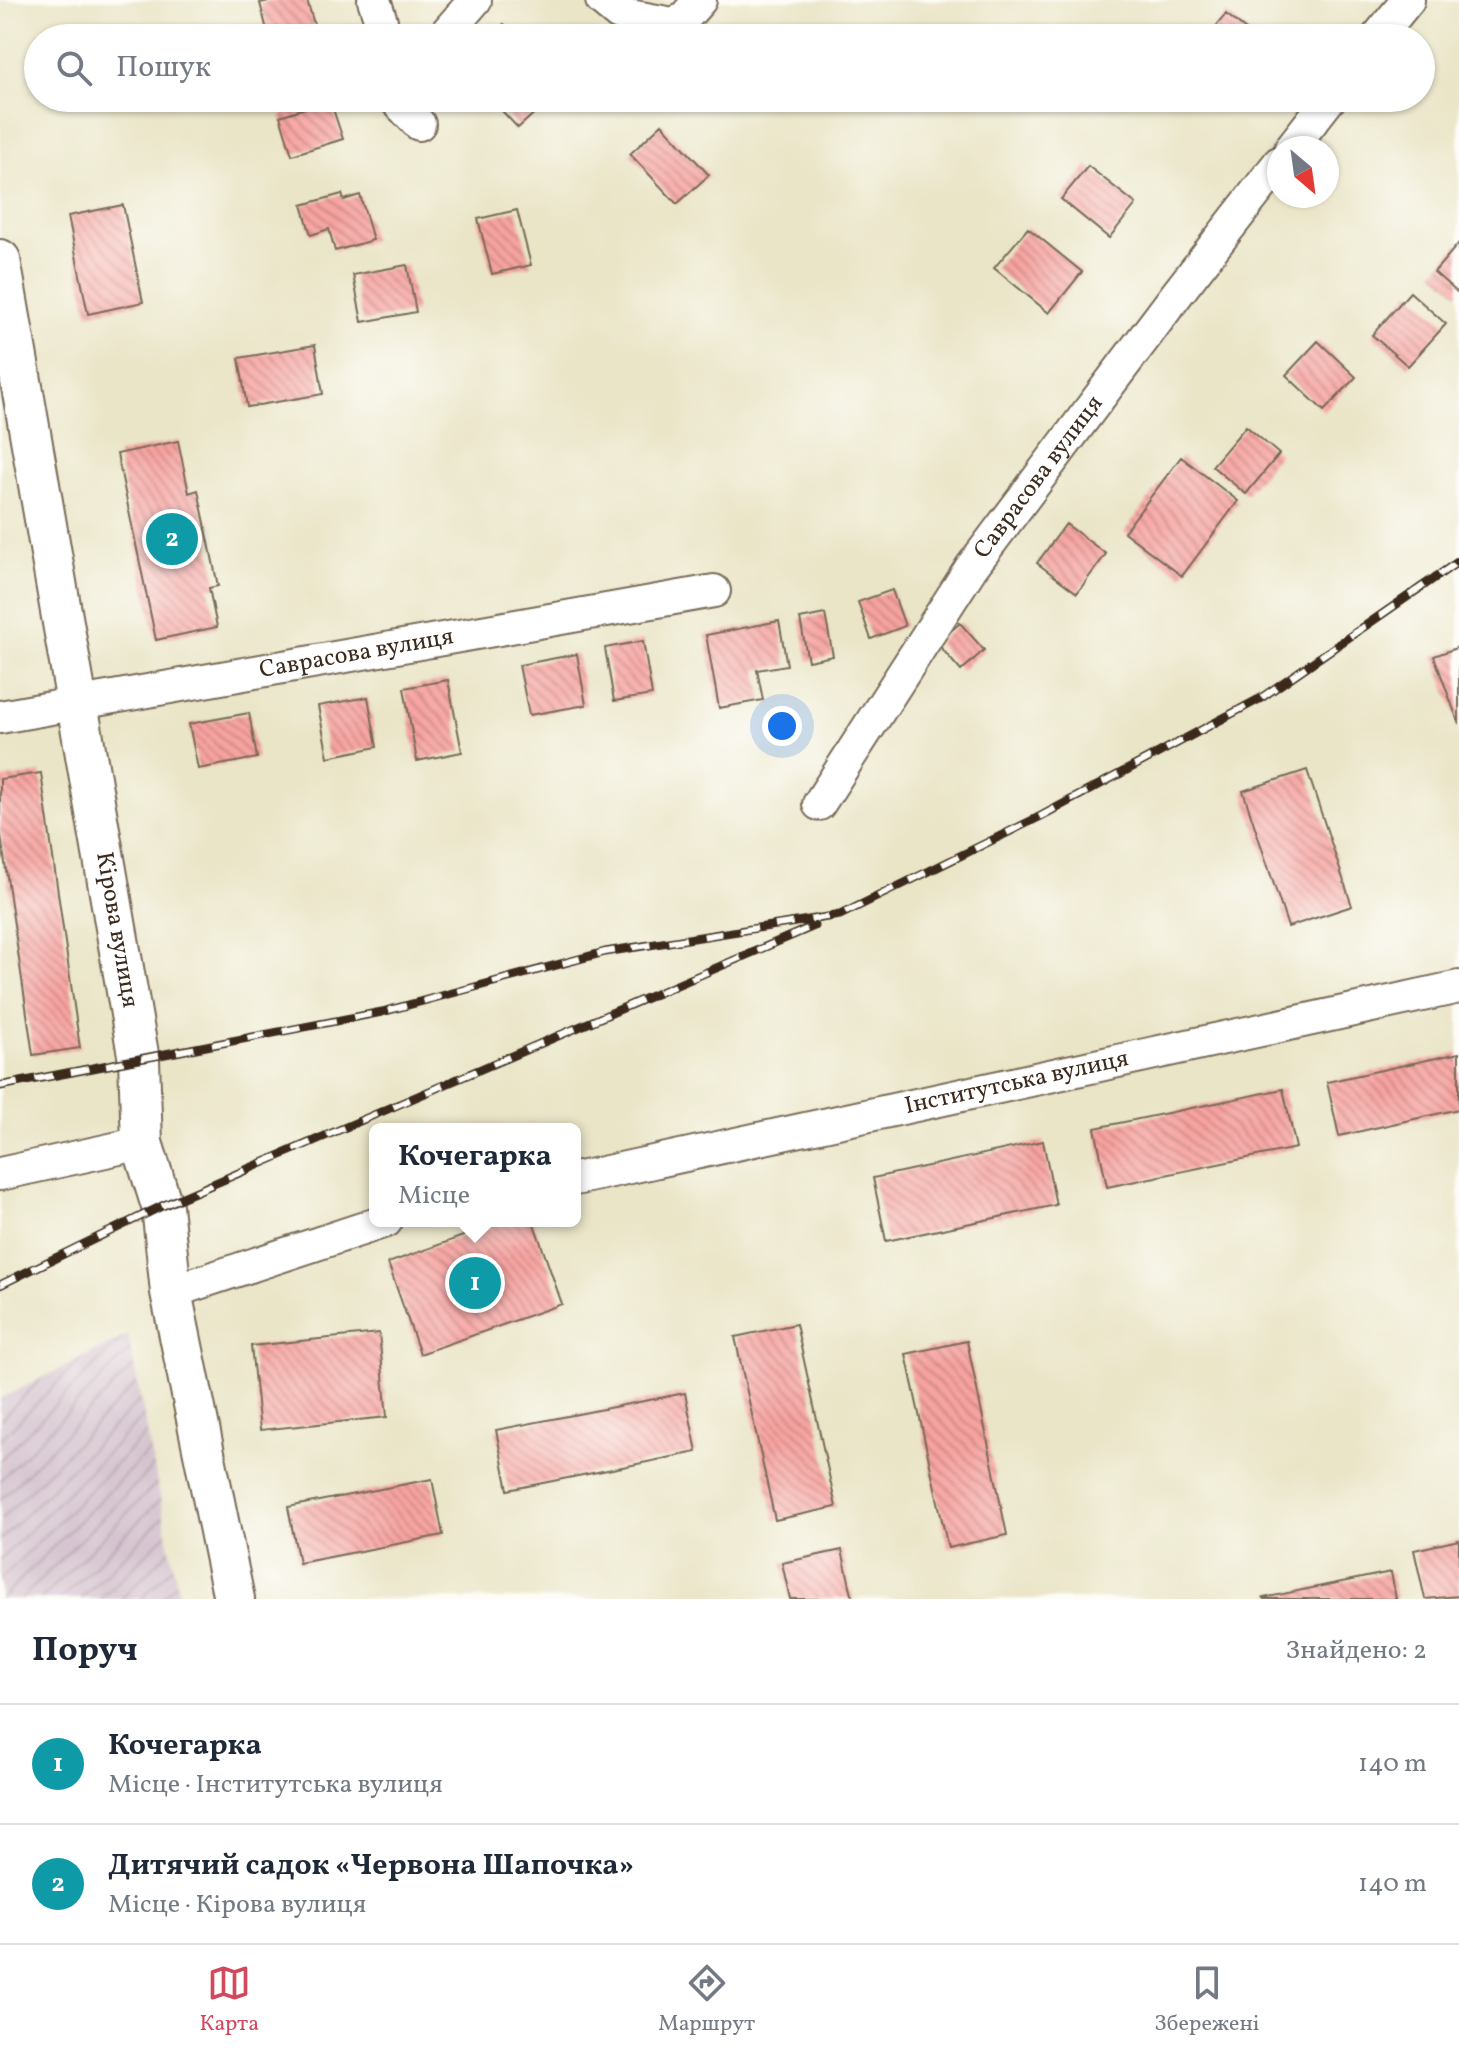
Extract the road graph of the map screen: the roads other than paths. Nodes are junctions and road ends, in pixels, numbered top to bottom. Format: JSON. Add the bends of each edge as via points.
{"nodes":[{"id":1,"x":374,"y":0,"type":"edge"},
{"id":2,"x":475,"y":0,"type":"edge"},
{"id":3,"x":602,"y":0,"type":"edge"},
{"id":4,"x":700,"y":0,"type":"edge"},
{"id":5,"x":1408,"y":0,"type":"edge"},
{"id":6,"x":381,"y":24,"type":"edge"},
{"id":7,"x":454,"y":24,"type":"edge"},
{"id":8,"x":673,"y":24,"type":"edge"},
{"id":9,"x":679,"y":24,"type":"edge"},
{"id":10,"x":1388,"y":24,"type":"edge"},
{"id":11,"x":407,"y":112,"type":"edge"},
{"id":12,"x":1319,"y":112,"type":"edge"},
{"id":13,"x":419,"y":124,"type":"dead end"},
{"id":14,"x":1300,"y":136,"type":"edge"},
{"id":15,"x":1267,"y":178,"type":"edge"},
{"id":16,"x":0,"y":260,"type":"edge"},
{"id":17,"x":714,"y":591,"type":"dead end"},
{"id":18,"x":76,"y":704,"type":"junction"},
{"id":19,"x":0,"y":717,"type":"edge"},
{"id":20,"x":819,"y":804,"type":"dead end"},
{"id":21,"x":1459,"y":987,"type":"edge"},
{"id":22,"x":142,"y":1143,"type":"junction"},
{"id":23,"x":0,"y":1174,"type":"edge"},
{"id":24,"x":581,"y":1178,"type":"edge"},
{"id":25,"x":369,"y":1227,"type":"edge"},
{"id":26,"x":171,"y":1292,"type":"junction"},
{"id":27,"x":234,"y":1599,"type":"edge"}],
"edges":[{"from":1,"to":6,"type":"street"},
{"from":2,"to":7,"type":"street"},
{"from":3,"to":8,"type":"street","via":[[619,14]]},
{"from":4,"to":9,"type":"street"},
{"from":5,"to":10,"type":"street"},
{"from":11,"to":13,"type":"street"},
{"from":12,"to":14,"type":"street"},
{"from":15,"to":20,"type":"street","name":"Саврасова вулиця","via":[[971,568]]},
{"from":16,"to":18,"type":"main road","name":"Кірова вулиця"},
{"from":17,"to":18,"type":"street","name":"Саврасова вулиця"},
{"from":18,"to":19,"type":"street","name":"Саврасова вулиця"},
{"from":18,"to":22,"type":"main road","name":"Кірова вулиця","via":[[139,1060]]},
{"from":21,"to":24,"type":"street","name":"Інститутська вулиця"},
{"from":22,"to":23,"type":"street"},
{"from":22,"to":26,"type":"main road","name":"Кірова вулиця","via":[[162,1206]]},
{"from":25,"to":26,"type":"street"},
{"from":26,"to":27,"type":"main road","name":"Кірова вулиця"}]}
